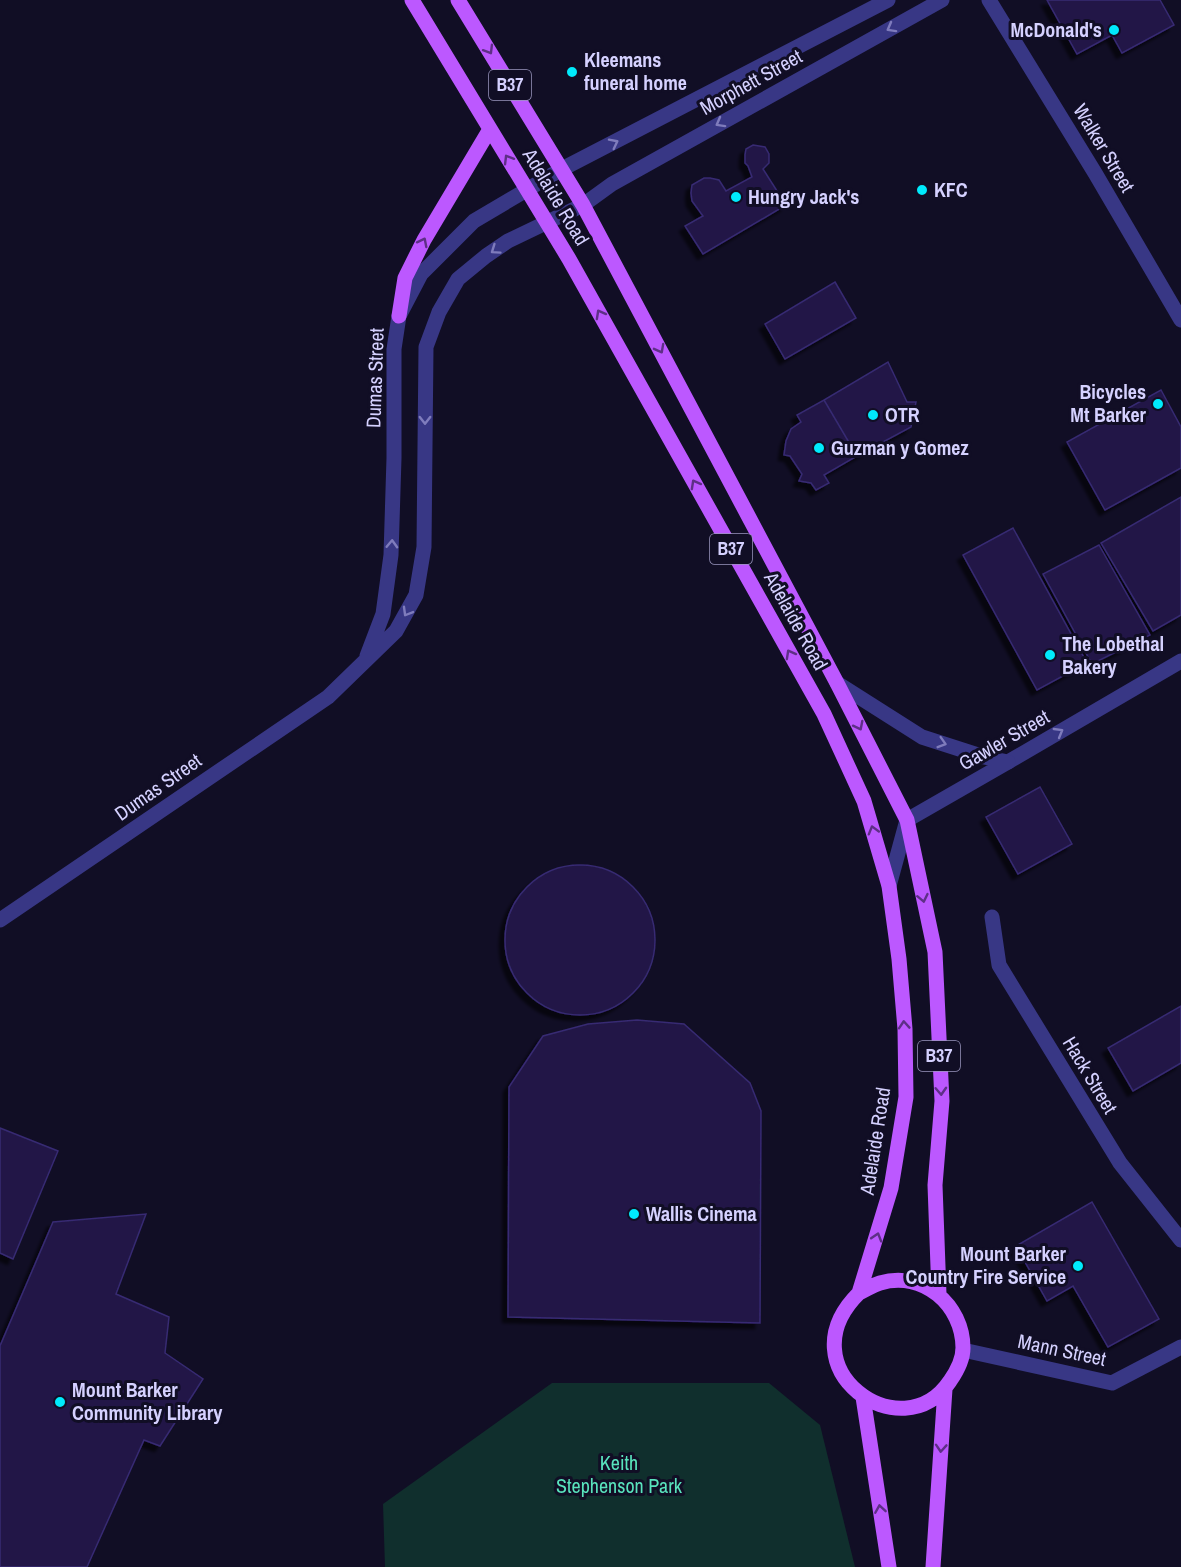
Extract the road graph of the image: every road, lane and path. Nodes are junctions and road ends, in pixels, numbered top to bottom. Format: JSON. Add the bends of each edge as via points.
{"nodes":[{"id":1,"x":412,"y":0,"type":"edge"},
{"id":2,"x":458,"y":0,"type":"edge"},
{"id":3,"x":888,"y":0,"type":"edge"},
{"id":4,"x":942,"y":0,"type":"edge"},
{"id":5,"x":989,"y":0,"type":"edge"},
{"id":6,"x":490,"y":129,"type":"junction"},
{"id":7,"x":561,"y":169,"type":"junction"},
{"id":8,"x":526,"y":190,"type":"junction"},
{"id":9,"x":583,"y":205,"type":"junction"},
{"id":10,"x":546,"y":223,"type":"junction"},
{"id":11,"x":399,"y":316,"type":"junction"},
{"id":12,"x":1181,"y":320,"type":"edge"},
{"id":13,"x":1181,"y":661,"type":"edge"},
{"id":14,"x":364,"y":662,"type":"junction"},
{"id":15,"x":837,"y":683,"type":"junction"},
{"id":16,"x":1008,"y":762,"type":"junction"},
{"id":17,"x":907,"y":820,"type":"junction"},
{"id":18,"x":889,"y":886,"type":"junction"},
{"id":19,"x":992,"y":917,"type":"dead end"},
{"id":20,"x":0,"y":920,"type":"edge"},
{"id":21,"x":1181,"y":1240,"type":"edge"},
{"id":22,"x":860,"y":1293,"type":"junction"},
{"id":23,"x":939,"y":1294,"type":"junction"},
{"id":24,"x":1181,"y":1347,"type":"edge"},
{"id":25,"x":963,"y":1350,"type":"junction"},
{"id":26,"x":945,"y":1389,"type":"junction"},
{"id":27,"x":863,"y":1397,"type":"junction"},
{"id":28,"x":889,"y":1567,"type":"edge"},
{"id":29,"x":933,"y":1567,"type":"edge"}],
"edges":[{"from":1,"to":6,"type":"main road","name":"Adelaide Road","number":"B37"},
{"from":2,"to":7,"type":"main road","name":"Adelaide Road","number":"B37","one_way":true},
{"from":7,"to":3,"type":"street","name":"Morphett Street","one_way":true},
{"from":4,"to":9,"type":"street","name":"Morphett Street","one_way":true,"via":[[612,184]]},
{"from":5,"to":12,"type":"street","name":"Walker Street"},
{"from":8,"to":6,"type":"main road","name":"Adelaide Road","number":"B37","one_way":true},
{"from":11,"to":6,"type":"main road","one_way":true,"via":[[405,278]]},
{"from":7,"to":8,"type":"street","name":"Dumas Street"},
{"from":7,"to":9,"type":"main road","name":"Adelaide Road","number":"B37"},
{"from":8,"to":10,"type":"main road","name":"Adelaide Road","number":"B37"},
{"from":8,"to":11,"type":"street","name":"Dumas Street","via":[[474,221],[421,274]]},
{"from":9,"to":10,"type":"street","name":"Dumas Street"},
{"from":9,"to":15,"type":"main road","name":"Adelaide Road","number":"B37","one_way":true},
{"from":10,"to":14,"type":"street","name":"Dumas Street","one_way":true,"via":[[508,241],[458,279],[439,312],[426,347],[424,547],[416,595],[396,631]]},
{"from":18,"to":10,"type":"main road","name":"Adelaide Road","number":"B37","one_way":true,"via":[[864,801],[824,714]]},
{"from":14,"to":11,"type":"street","name":"Dumas Street","one_way":true,"via":[[383,614],[391,555],[394,349]]},
{"from":16,"to":13,"type":"street","name":"Gawler Street","one_way":true},
{"from":14,"to":20,"type":"street","name":"Dumas Street","via":[[328,697]]},
{"from":15,"to":16,"type":"street","one_way":true,"via":[[921,737]]},
{"from":15,"to":17,"type":"main road","name":"Adelaide Road","number":"B37","one_way":true},
{"from":16,"to":17,"type":"street","name":"Gawler Street"},
{"from":17,"to":18,"type":"street"},
{"from":17,"to":23,"type":"main road","name":"Adelaide Road","number":"B37","one_way":true,"via":[[934,952],[942,1101],[935,1185]]},
{"from":22,"to":18,"type":"main road","name":"Adelaide Road","number":"B37","one_way":true,"via":[[891,1188],[906,1097],[905,1029]]},
{"from":19,"to":21,"type":"street","name":"Hack Street","via":[[999,965],[1119,1163]]},
{"from":22,"to":23,"type":"main road","number":"B37","via":[[880,1283],[901,1280],[916,1282]]},
{"from":22,"to":27,"type":"main road","number":"B37","via":[[838,1323],[835,1351],[839,1368]]},
{"from":23,"to":25,"type":"main road","number":"B37","via":[[961,1325]]},
{"from":24,"to":25,"type":"street","name":"Mann Street","via":[[1112,1383]]},
{"from":25,"to":26,"type":"main road","number":"B37","via":[[959,1369]]},
{"from":26,"to":27,"type":"main road","number":"B37","via":[[926,1403],[905,1408],[883,1407]]},
{"from":26,"to":29,"type":"main road","number":"B37","one_way":true},
{"from":28,"to":27,"type":"main road","one_way":true}]}
